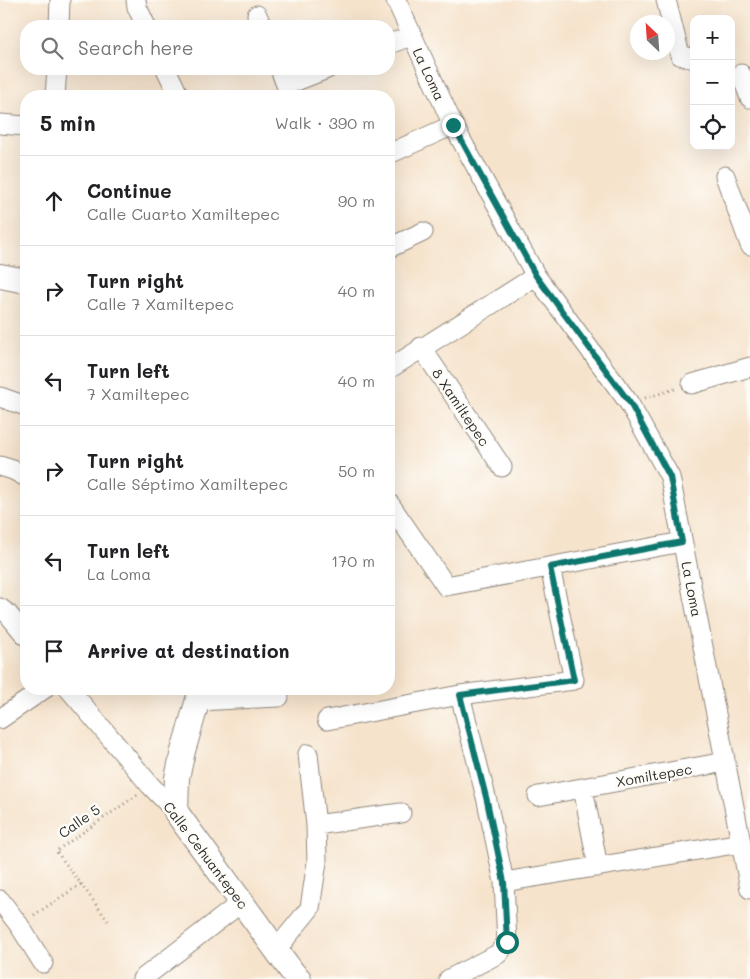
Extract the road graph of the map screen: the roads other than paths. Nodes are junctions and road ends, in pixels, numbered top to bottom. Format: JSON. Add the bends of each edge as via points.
{"nodes":[{"id":1,"x":60,"y":0,"type":"edge"},
{"id":2,"x":136,"y":0,"type":"edge"},
{"id":3,"x":396,"y":0,"type":"edge"},
{"id":4,"x":666,"y":0,"type":"edge"},
{"id":5,"x":59,"y":20,"type":"edge"},
{"id":6,"x":144,"y":20,"type":"edge"},
{"id":7,"x":411,"y":36,"type":"junction"},
{"id":8,"x":395,"y":42,"type":"edge"},
{"id":9,"x":690,"y":58,"type":"edge"},
{"id":10,"x":741,"y":72,"type":"edge"},
{"id":11,"x":57,"y":75,"type":"edge"},
{"id":12,"x":169,"y":75,"type":"edge"},
{"id":13,"x":282,"y":75,"type":"edge"},
{"id":14,"x":312,"y":75,"type":"edge"},
{"id":15,"x":55,"y":90,"type":"edge"},
{"id":16,"x":176,"y":90,"type":"edge"},
{"id":17,"x":750,"y":98,"type":"edge"},
{"id":18,"x":0,"y":124,"type":"edge"},
{"id":19,"x":453,"y":125,"type":"junction"},
{"id":20,"x":20,"y":126,"type":"edge"},
{"id":21,"x":395,"y":151,"type":"edge"},
{"id":22,"x":725,"y":176,"type":"dead end"},
{"id":23,"x":423,"y":232,"type":"dead end"},
{"id":24,"x":395,"y":245,"type":"edge"},
{"id":25,"x":750,"y":245,"type":"edge"},
{"id":26,"x":0,"y":276,"type":"edge"},
{"id":27,"x":536,"y":276,"type":"junction"},
{"id":28,"x":20,"y":280,"type":"edge"},
{"id":29,"x":421,"y":347,"type":"junction"},
{"id":30,"x":395,"y":365,"type":"edge"},
{"id":31,"x":750,"y":367,"type":"edge"},
{"id":32,"x":692,"y":384,"type":"road end"},
{"id":33,"x":0,"y":397,"type":"edge"},
{"id":34,"x":20,"y":404,"type":"edge"},
{"id":35,"x":0,"y":466,"type":"edge"},
{"id":36,"x":502,"y":467,"type":"dead end"},
{"id":37,"x":20,"y":474,"type":"edge"},
{"id":38,"x":395,"y":512,"type":"edge"},
{"id":39,"x":682,"y":542,"type":"junction"},
{"id":40,"x":550,"y":567,"type":"junction"},
{"id":41,"x":0,"y":608,"type":"edge"},
{"id":42,"x":20,"y":629,"type":"edge"},
{"id":43,"x":35,"y":695,"type":"edge"},
{"id":44,"x":77,"y":695,"type":"edge"},
{"id":45,"x":199,"y":695,"type":"edge"},
{"id":46,"x":460,"y":695,"type":"junction"},
{"id":47,"x":279,"y":697,"type":"dead end"},
{"id":48,"x":0,"y":719,"type":"edge"},
{"id":49,"x":327,"y":720,"type":"dead end"},
{"id":50,"x":308,"y":754,"type":"dead end"},
{"id":51,"x":725,"y":762,"type":"junction"},
{"id":52,"x":583,"y":788,"type":"junction"},
{"id":53,"x":538,"y":796,"type":"dead end"},
{"id":54,"x":176,"y":812,"type":"junction"},
{"id":55,"x":401,"y":813,"type":"dead end"},
{"id":56,"x":316,"y":825,"type":"junction"},
{"id":57,"x":741,"y":843,"type":"junction"},
{"id":58,"x":598,"y":867,"type":"junction"},
{"id":59,"x":504,"y":882,"type":"junction"},
{"id":60,"x":750,"y":889,"type":"edge"},
{"id":61,"x":0,"y":900,"type":"edge"},
{"id":62,"x":242,"y":902,"type":"junction"},
{"id":63,"x":276,"y":950,"type":"junction"},
{"id":64,"x":43,"y":963,"type":"dead end"},
{"id":65,"x":142,"y":979,"type":"edge"},
{"id":66,"x":299,"y":979,"type":"edge"},
{"id":67,"x":449,"y":979,"type":"edge"}],
"edges":[{"from":1,"to":5,"type":"street"},
{"from":2,"to":6,"type":"street"},
{"from":3,"to":7,"type":"street","name":"La Loma"},
{"from":4,"to":9,"type":"street","via":[[680,54]]},
{"from":7,"to":8,"type":"street"},
{"from":7,"to":19,"type":"street","name":"La Loma"},
{"from":10,"to":17,"type":"street"},
{"from":11,"to":15,"type":"street"},
{"from":12,"to":16,"type":"street"},
{"from":13,"to":14,"type":"street","via":[[286,85]]},
{"from":18,"to":20,"type":"street"},
{"from":19,"to":21,"type":"street"},
{"from":19,"to":27,"type":"street","name":"La Loma"},
{"from":22,"to":25,"type":"street"},
{"from":23,"to":24,"type":"street"},
{"from":26,"to":28,"type":"street"},
{"from":27,"to":29,"type":"street"},
{"from":27,"to":39,"type":"street","name":"La Loma","via":[[630,403],[670,477]]},
{"from":29,"to":30,"type":"street"},
{"from":29,"to":36,"type":"street","name":"8 Xamiltepec"},
{"from":31,"to":32,"type":"street"},
{"from":33,"to":34,"type":"street"},
{"from":35,"to":37,"type":"street"},
{"from":38,"to":40,"type":"street","via":[[446,586]]},
{"from":39,"to":40,"type":"street"},
{"from":39,"to":51,"type":"street","name":"La Loma"},
{"from":40,"to":46,"type":"street","via":[[574,680]]},
{"from":41,"to":42,"type":"street"},
{"from":43,"to":48,"type":"street"},
{"from":44,"to":54,"type":"street","name":"Calle Cehuantepec"},
{"from":45,"to":47,"type":"street"},
{"from":45,"to":54,"type":"street","via":[[177,778]]},
{"from":46,"to":49,"type":"street"},
{"from":46,"to":59,"type":"street"},
{"from":50,"to":56,"type":"street"},
{"from":51,"to":52,"type":"street","name":"Xomiltepec"},
{"from":51,"to":57,"type":"street","name":"La Loma"},
{"from":52,"to":53,"type":"street","name":"Xomiltepec"},
{"from":52,"to":58,"type":"street"},
{"from":54,"to":62,"type":"street","name":"Calle Cehuantepec"},
{"from":55,"to":56,"type":"street"},
{"from":56,"to":63,"type":"street","via":[[317,862],[310,908]]},
{"from":57,"to":58,"type":"street"},
{"from":57,"to":60,"type":"street","name":"La Loma"},
{"from":58,"to":59,"type":"street"},
{"from":59,"to":67,"type":"street","via":[[507,942],[498,954]]},
{"from":61,"to":64,"type":"street"},
{"from":62,"to":63,"type":"street","name":"Calle Cehuantepec"},
{"from":62,"to":65,"type":"street"},
{"from":63,"to":66,"type":"street","name":"Calle Cehuantepec"}]}
